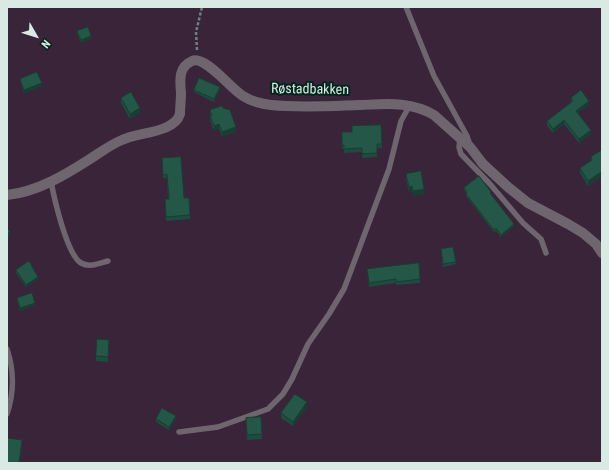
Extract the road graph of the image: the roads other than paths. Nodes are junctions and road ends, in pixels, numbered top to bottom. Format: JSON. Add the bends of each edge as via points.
{"nodes":[{"id":1,"x":406,"y":7,"type":"edge"},
{"id":2,"x":410,"y":105,"type":"junction"},
{"id":3,"x":460,"y":140,"type":"junction"},
{"id":4,"x":470,"y":147,"type":"junction"},
{"id":5,"x":51,"y":181,"type":"junction"},
{"id":6,"x":7,"y":195,"type":"edge"},
{"id":7,"x":546,"y":253,"type":"dead end"},
{"id":8,"x":602,"y":253,"type":"edge"},
{"id":9,"x":108,"y":260,"type":"dead end"},
{"id":10,"x":7,"y":349,"type":"edge"},
{"id":11,"x":7,"y":414,"type":"edge"},
{"id":12,"x":179,"y":432,"type":"dead end"}],
"edges":[{"from":1,"to":4,"type":"lane","name":"Røstadbakken","via":[[434,76],[467,136]]},
{"from":2,"to":3,"type":"street","name":"Røstadbakken","via":[[434,115]]},
{"from":2,"to":5,"type":"street","name":"Røstadbakken","via":[[387,103],[312,106],[260,103],[242,95],[208,65],[199,60],[192,60],[180,75],[180,114],[173,125],[112,144]]},
{"from":2,"to":12,"type":"lane","via":[[401,121],[388,170],[344,289],[308,344],[283,394],[268,409],[218,427]]},
{"from":3,"to":4,"type":"street","name":"Røstadbakken"},
{"from":3,"to":7,"type":"lane","via":[[461,154],[523,223],[541,239]]},
{"from":4,"to":8,"type":"street","name":"Røstadbakken","via":[[483,164],[508,187],[528,203],[583,233]]},
{"from":5,"to":6,"type":"street","via":[[19,194]]},
{"from":5,"to":9,"type":"lane","via":[[63,228],[80,263],[90,266]]},
{"from":10,"to":11,"type":"lane","via":[[13,390]]}]}
